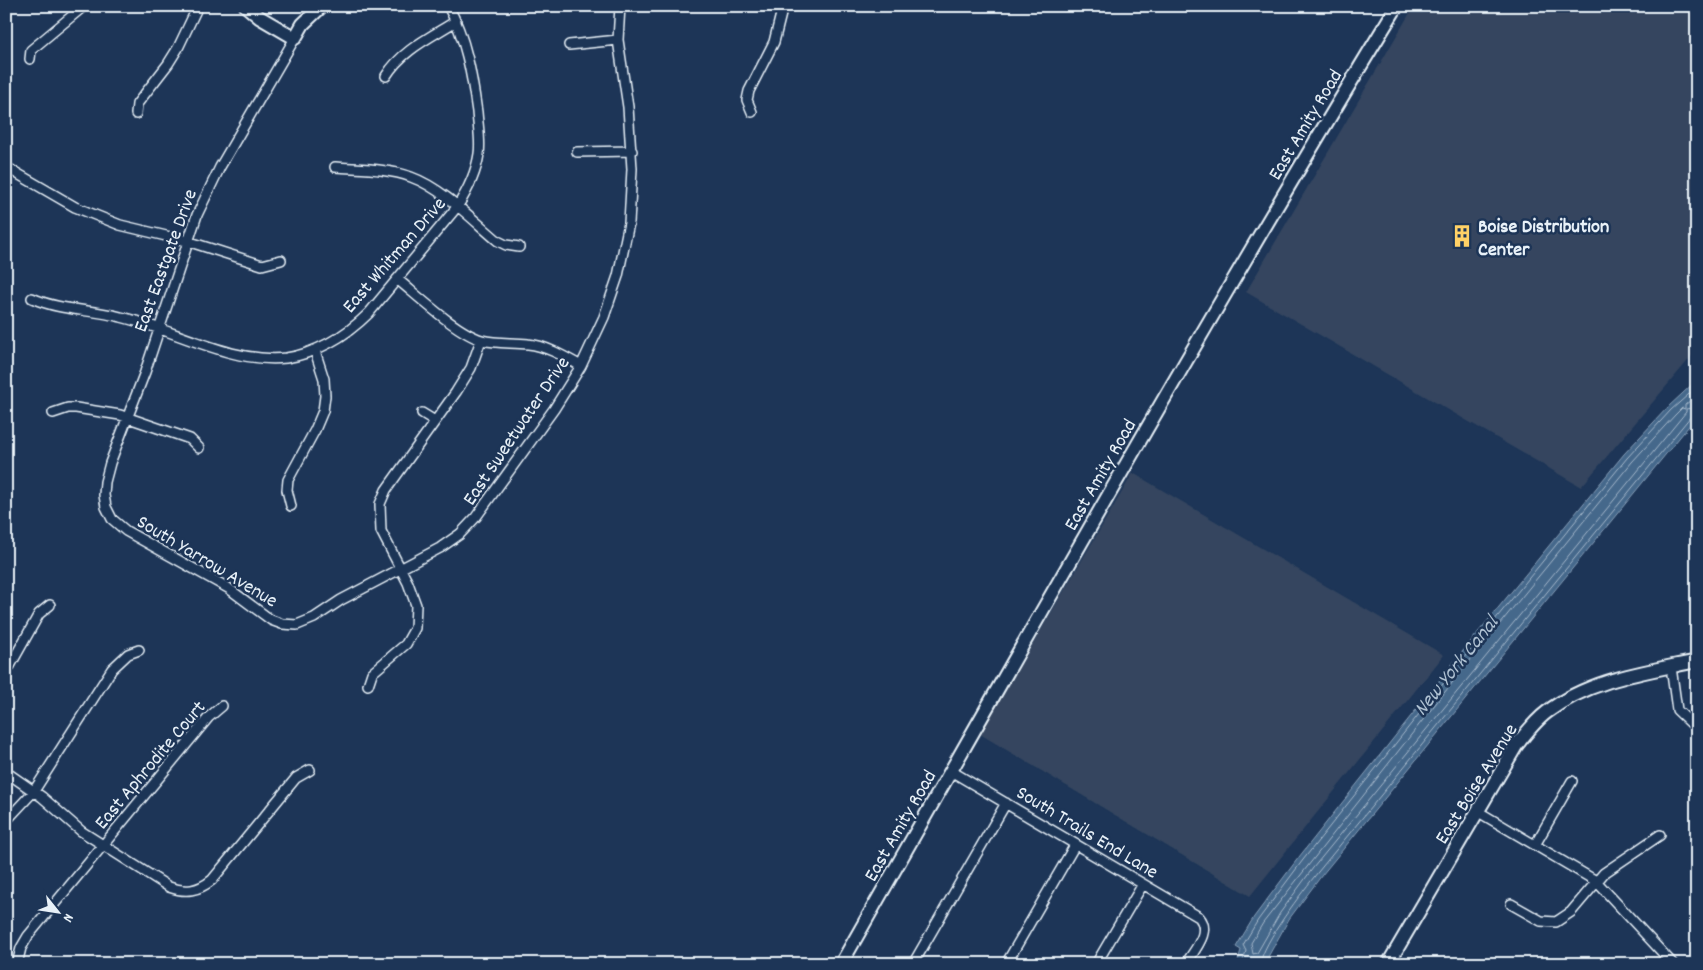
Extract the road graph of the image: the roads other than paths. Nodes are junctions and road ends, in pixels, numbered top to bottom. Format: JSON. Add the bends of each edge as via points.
{"nodes":[{"id":1,"x":84,"y":6,"type":"edge"},
{"id":2,"x":198,"y":6,"type":"edge"},
{"id":3,"x":246,"y":6,"type":"edge"},
{"id":4,"x":322,"y":6,"type":"edge"},
{"id":5,"x":448,"y":6,"type":"edge"},
{"id":6,"x":620,"y":6,"type":"edge"},
{"id":7,"x":784,"y":6,"type":"edge"},
{"id":8,"x":1397,"y":6,"type":"edge"},
{"id":9,"x":456,"y":21,"type":"junction"},
{"id":10,"x":295,"y":38,"type":"junction"},
{"id":11,"x":618,"y":40,"type":"junction"},
{"id":12,"x":569,"y":45,"type":"dead end"},
{"id":13,"x":30,"y":59,"type":"dead end"},
{"id":14,"x":386,"y":76,"type":"dead end"},
{"id":15,"x":752,"y":112,"type":"dead end"},
{"id":16,"x":136,"y":114,"type":"dead end"},
{"id":17,"x":632,"y":151,"type":"junction"},
{"id":18,"x":577,"y":152,"type":"dead end"},
{"id":19,"x":6,"y":166,"type":"edge"},
{"id":20,"x":334,"y":167,"type":"dead end"},
{"id":21,"x":457,"y":207,"type":"junction"},
{"id":22,"x":187,"y":241,"type":"junction"},
{"id":23,"x":520,"y":247,"type":"dead end"},
{"id":24,"x":280,"y":260,"type":"dead end"},
{"id":25,"x":397,"y":279,"type":"junction"},
{"id":26,"x":32,"y":298,"type":"dead end"},
{"id":27,"x":159,"y":329,"type":"junction"},
{"id":28,"x":481,"y":340,"type":"junction"},
{"id":29,"x":315,"y":351,"type":"junction"},
{"id":30,"x":581,"y":366,"type":"junction"},
{"id":31,"x":53,"y":412,"type":"dead end"},
{"id":32,"x":422,"y":413,"type":"dead end"},
{"id":33,"x":128,"y":418,"type":"junction"},
{"id":34,"x":436,"y":421,"type":"junction"},
{"id":35,"x":199,"y":448,"type":"dead end"},
{"id":36,"x":291,"y":506,"type":"dead end"},
{"id":37,"x":112,"y":519,"type":"joint"},
{"id":38,"x":401,"y":569,"type":"junction"},
{"id":39,"x":50,"y":605,"type":"dead end"},
{"id":40,"x":288,"y":625,"type":"joint"},
{"id":41,"x":139,"y":650,"type":"dead end"},
{"id":42,"x":1697,"y":661,"type":"edge"},
{"id":43,"x":1671,"y":667,"type":"junction"},
{"id":44,"x":6,"y":672,"type":"edge"},
{"id":45,"x":368,"y":685,"type":"dead end"},
{"id":46,"x":222,"y":706,"type":"dead end"},
{"id":47,"x":1697,"y":729,"type":"edge"},
{"id":48,"x":310,"y":770,"type":"dead end"},
{"id":49,"x":951,"y":771,"type":"junction"},
{"id":50,"x":6,"y":772,"type":"edge"},
{"id":51,"x":1572,"y":780,"type":"dead end"},
{"id":52,"x":34,"y":792,"type":"junction"},
{"id":53,"x":1006,"y":803,"type":"junction"},
{"id":54,"x":1477,"y":811,"type":"junction"},
{"id":55,"x":6,"y":821,"type":"edge"},
{"id":56,"x":1660,"y":836,"type":"dead end"},
{"id":57,"x":1075,"y":844,"type":"junction"},
{"id":58,"x":1535,"y":845,"type":"junction"},
{"id":59,"x":103,"y":846,"type":"junction"},
{"id":60,"x":1596,"y":881,"type":"junction"},
{"id":61,"x":1143,"y":884,"type":"junction"},
{"id":62,"x":1511,"y":904,"type":"dead end"},
{"id":63,"x":17,"y":964,"type":"edge"},
{"id":64,"x":842,"y":964,"type":"edge"},
{"id":65,"x":913,"y":964,"type":"edge"},
{"id":66,"x":1006,"y":964,"type":"edge"},
{"id":67,"x":1096,"y":964,"type":"edge"},
{"id":68,"x":1186,"y":964,"type":"edge"},
{"id":69,"x":1388,"y":964,"type":"edge"},
{"id":70,"x":1673,"y":964,"type":"edge"}],
"edges":[{"from":1,"to":13,"type":"street","via":[[31,50]]},
{"from":2,"to":16,"type":"street","via":[[178,48],[137,104]]},
{"from":3,"to":10,"type":"street"},
{"from":4,"to":10,"type":"street","name":"East Eastgate Drive","via":[[303,24]]},
{"from":5,"to":9,"type":"street","name":"East Whitman Drive"},
{"from":6,"to":11,"type":"street","name":"East Sweetwater Drive"},
{"from":7,"to":15,"type":"street","via":[[774,42],[749,91],[747,100]]},
{"from":8,"to":49,"type":"street","name":"East Amity Road","via":[[1256,240]]},
{"from":9,"to":14,"type":"street","via":[[402,56]]},
{"from":9,"to":21,"type":"street","name":"East Whitman Drive","via":[[472,74],[480,152],[468,191]]},
{"from":10,"to":22,"type":"street","name":"East Eastgate Drive","via":[[220,167]]},
{"from":11,"to":12,"type":"street"},
{"from":11,"to":17,"type":"street","name":"East Sweetwater Drive"},
{"from":17,"to":18,"type":"street"},
{"from":17,"to":30,"type":"street","name":"East Sweetwater Drive","via":[[628,223],[618,276],[604,317]]},
{"from":19,"to":22,"type":"street","via":[[50,194],[96,216]]},
{"from":20,"to":21,"type":"street","via":[[411,177]]},
{"from":21,"to":23,"type":"street","via":[[498,240]]},
{"from":21,"to":25,"type":"street","name":"East Whitman Drive"},
{"from":22,"to":24,"type":"street","via":[[262,265]]},
{"from":22,"to":27,"type":"street","name":"East Eastgate Drive"},
{"from":25,"to":28,"type":"street","via":[[461,330]]},
{"from":25,"to":29,"type":"street","name":"East Whitman Drive","via":[[360,323]]},
{"from":26,"to":27,"type":"street","name":"East Whitman Drive","via":[[49,305],[120,316]]},
{"from":27,"to":29,"type":"street","name":"East Whitman Drive","via":[[232,353],[258,357],[287,358]]},
{"from":27,"to":33,"type":"street","name":"East Eastgate Drive"},
{"from":28,"to":30,"type":"street","via":[[530,344]]},
{"from":28,"to":34,"type":"street","via":[[472,368]]},
{"from":29,"to":36,"type":"street","via":[[324,379],[323,411],[288,480]]},
{"from":30,"to":38,"type":"street","name":"East Sweetwater Drive","via":[[476,517],[440,548]]},
{"from":31,"to":33,"type":"street","via":[[76,408]]},
{"from":32,"to":34,"type":"street"},
{"from":33,"to":35,"type":"street","via":[[190,438]]},
{"from":33,"to":37,"type":"street","name":"East Eastgate Drive","via":[[105,482],[106,507]]},
{"from":34,"to":38,"type":"street","via":[[386,490],[380,504],[381,531]]},
{"from":37,"to":40,"type":"street","name":"South Yarrow Avenue","via":[[126,531],[228,588],[271,620]]},
{"from":38,"to":40,"type":"street","name":"East Sweetwater Drive","via":[[306,622]]},
{"from":38,"to":45,"type":"street","via":[[416,605],[414,628],[406,644],[372,673]]},
{"from":39,"to":44,"type":"street","via":[[39,614]]},
{"from":41,"to":52,"type":"street","via":[[128,654],[112,670]]},
{"from":42,"to":43,"type":"street","name":"East Boise Avenue"},
{"from":43,"to":47,"type":"street","via":[[1678,710]]},
{"from":43,"to":54,"type":"street","name":"East Boise Avenue","via":[[1603,683],[1572,695],[1546,712],[1516,746]]},
{"from":46,"to":59,"type":"street","name":"East Aphrodite Court","via":[[209,717]]},
{"from":48,"to":59,"type":"street","via":[[296,778],[212,880],[202,887],[191,891],[170,888]]},
{"from":49,"to":53,"type":"street","name":"South Trails End Lane"},
{"from":49,"to":64,"type":"street","name":"East Amity Road"},
{"from":50,"to":52,"type":"street"},
{"from":51,"to":58,"type":"street"},
{"from":52,"to":55,"type":"street"},
{"from":52,"to":59,"type":"street","via":[[81,832]]},
{"from":53,"to":57,"type":"street","name":"South Trails End Lane"},
{"from":53,"to":65,"type":"street"},
{"from":54,"to":58,"type":"street"},
{"from":54,"to":69,"type":"street","name":"East Boise Avenue"},
{"from":56,"to":60,"type":"street"},
{"from":57,"to":61,"type":"street","name":"South Trails End Lane"},
{"from":57,"to":66,"type":"street"},
{"from":58,"to":60,"type":"street"},
{"from":59,"to":63,"type":"street","name":"East Aphrodite Court","via":[[28,936]]},
{"from":60,"to":62,"type":"street","via":[[1571,912],[1556,922],[1542,921]]},
{"from":60,"to":70,"type":"street"},
{"from":61,"to":67,"type":"street"},
{"from":61,"to":68,"type":"street","name":"South Trails End Lane","via":[[1199,917],[1204,924],[1204,933]]}]}
